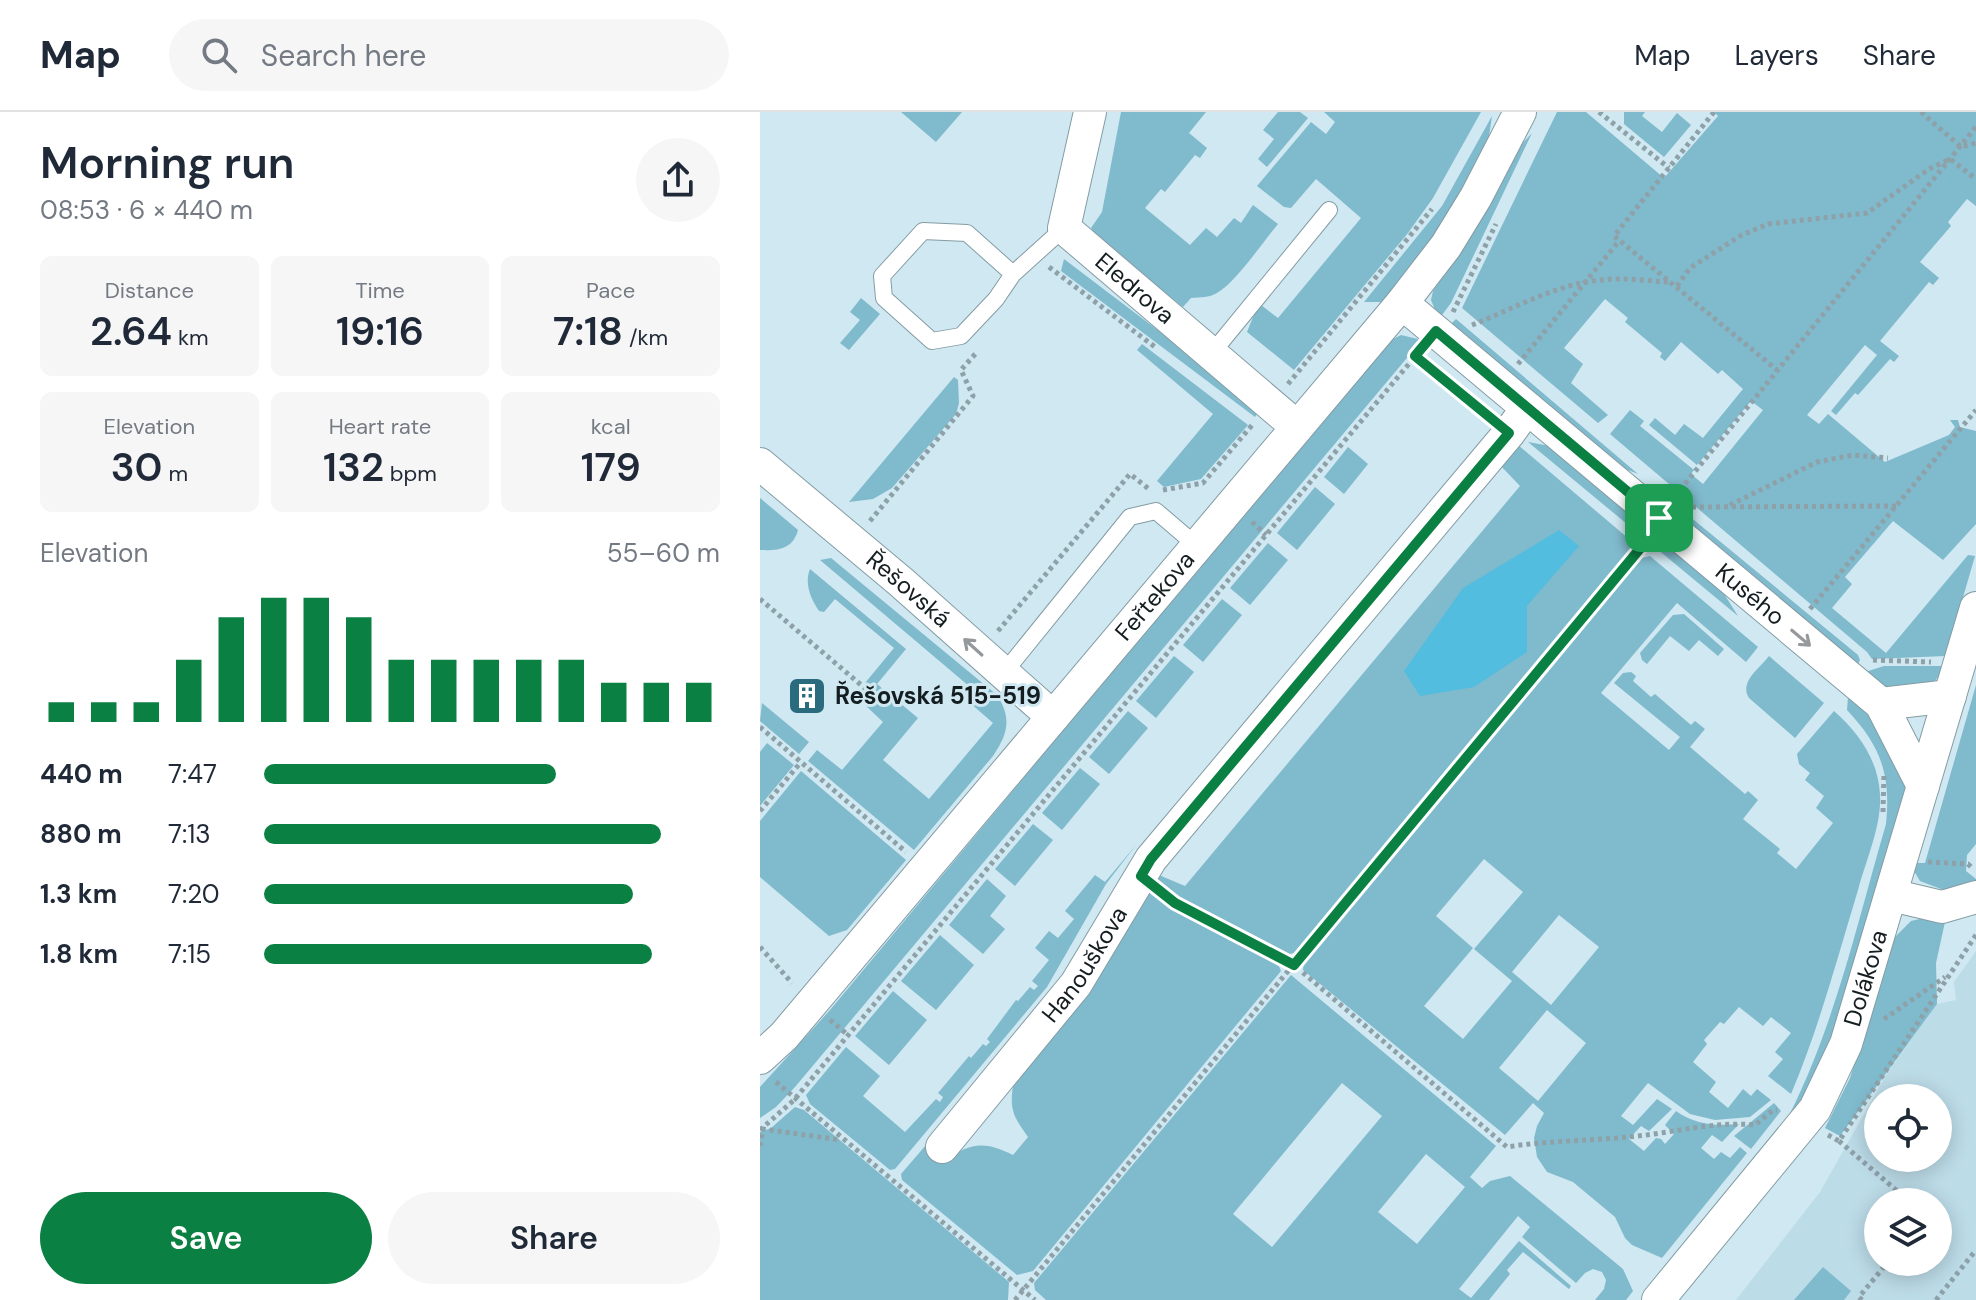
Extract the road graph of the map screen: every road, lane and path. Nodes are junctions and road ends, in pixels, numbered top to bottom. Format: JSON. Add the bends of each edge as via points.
{"nodes":[{"id":1,"x":1090,"y":112,"type":"edge"},
{"id":2,"x":1520,"y":112,"type":"edge"},
{"id":3,"x":1599,"y":112,"type":"edge"},
{"id":4,"x":1714,"y":112,"type":"edge"},
{"id":5,"x":1921,"y":112,"type":"edge"},
{"id":6,"x":1976,"y":127,"type":"edge"},
{"id":7,"x":1976,"y":143,"type":"edge"},
{"id":8,"x":1961,"y":147,"type":"junction"},
{"id":9,"x":1950,"y":159,"type":"junction"},
{"id":10,"x":1669,"y":168,"type":"junction"},
{"id":11,"x":1976,"y":179,"type":"edge"},
{"id":12,"x":1329,"y":210,"type":"dead end"},
{"id":13,"x":1503,"y":212,"type":"dead end"},
{"id":14,"x":1069,"y":232,"type":"junction"},
{"id":15,"x":1619,"y":241,"type":"junction"},
{"id":16,"x":1013,"y":274,"type":"junction"},
{"id":17,"x":1039,"y":279,"type":"dead end"},
{"id":18,"x":1583,"y":283,"type":"junction"},
{"id":19,"x":1674,"y":284,"type":"junction"},
{"id":20,"x":1402,"y":303,"type":"junction"},
{"id":21,"x":1471,"y":326,"type":"dead end"},
{"id":22,"x":1436,"y":331,"type":"junction"},
{"id":23,"x":981,"y":347,"type":"dead end"},
{"id":24,"x":1212,"y":353,"type":"junction"},
{"id":25,"x":1415,"y":356,"type":"junction"},
{"id":26,"x":1517,"y":365,"type":"dead end"},
{"id":27,"x":1777,"y":370,"type":"junction"},
{"id":28,"x":1450,"y":385,"type":"dead end"},
{"id":29,"x":1527,"y":408,"type":"junction"},
{"id":30,"x":1976,"y":410,"type":"edge"},
{"id":31,"x":1297,"y":427,"type":"junction"},
{"id":32,"x":1888,"y":458,"type":"dead end"},
{"id":33,"x":760,"y":464,"type":"edge"},
{"id":34,"x":1730,"y":505,"type":"junction"},
{"id":35,"x":1897,"y":506,"type":"junction"},
{"id":36,"x":1663,"y":524,"type":"junction"},
{"id":37,"x":866,"y":526,"type":"dead end"},
{"id":38,"x":1631,"y":534,"type":"dead end"},
{"id":39,"x":1197,"y":546,"type":"junction"},
{"id":40,"x":760,"y":599,"type":"edge"},
{"id":41,"x":1976,"y":608,"type":"edge"},
{"id":42,"x":1809,"y":610,"type":"dead end"},
{"id":43,"x":1003,"y":674,"type":"junction"},
{"id":44,"x":867,"y":690,"type":"dead end"},
{"id":45,"x":1950,"y":696,"type":"junction"},
{"id":46,"x":1881,"y":704,"type":"junction"},
{"id":47,"x":1053,"y":717,"type":"junction"},
{"id":48,"x":760,"y":728,"type":"edge"},
{"id":49,"x":801,"y":762,"type":"junction"},
{"id":50,"x":1885,"y":765,"type":"dead end"},
{"id":51,"x":1923,"y":786,"type":"junction"},
{"id":52,"x":760,"y":811,"type":"edge"},
{"id":53,"x":1882,"y":814,"type":"dead end"},
{"id":54,"x":925,"y":868,"type":"junction"},
{"id":55,"x":1141,"y":876,"type":"junction"},
{"id":56,"x":1891,"y":895,"type":"junction"},
{"id":57,"x":1976,"y":897,"type":"edge"},
{"id":58,"x":1976,"y":935,"type":"edge"},
{"id":59,"x":1294,"y":965,"type":"junction"},
{"id":60,"x":1950,"y":974,"type":"junction"},
{"id":61,"x":1846,"y":1044,"type":"junction"},
{"id":62,"x":764,"y":1066,"type":"edge"},
{"id":63,"x":794,"y":1100,"type":"junction"},
{"id":64,"x":1805,"y":1122,"type":"junction"},
{"id":65,"x":761,"y":1130,"type":"edge"},
{"id":66,"x":842,"y":1140,"type":"junction"},
{"id":67,"x":1839,"y":1141,"type":"junction"},
{"id":68,"x":760,"y":1146,"type":"edge"},
{"id":69,"x":942,"y":1147,"type":"dead end"},
{"id":70,"x":1894,"y":1188,"type":"edge"},
{"id":71,"x":1976,"y":1250,"type":"edge"},
{"id":72,"x":1876,"y":1276,"type":"edge"},
{"id":73,"x":1023,"y":1290,"type":"junction"},
{"id":74,"x":1015,"y":1300,"type":"edge"},
{"id":75,"x":1035,"y":1300,"type":"edge"},
{"id":76,"x":1658,"y":1300,"type":"edge"},
{"id":77,"x":1862,"y":1300,"type":"edge"},
{"id":78,"x":1936,"y":1300,"type":"edge"}],
"edges":[{"from":1,"to":14,"type":"street"},
{"from":2,"to":20,"type":"street","name":"Feřtekova","via":[[1446,246]]},
{"from":3,"to":10,"type":"path"},
{"from":4,"to":10,"type":"path"},
{"from":5,"to":8,"type":"path"},
{"from":6,"to":8,"type":"path"},
{"from":7,"to":8,"type":"path"},
{"from":8,"to":9,"type":"path"},
{"from":9,"to":11,"type":"path"},
{"from":9,"to":19,"type":"path","via":[[1867,213],[1768,224],[1740,236]]},
{"from":9,"to":27,"type":"path"},
{"from":10,"to":15,"type":"path","via":[[1614,236]]},
{"from":12,"to":24,"type":"lane"},
{"from":13,"to":22,"type":"path","via":[[1454,312]]},
{"from":14,"to":16,"type":"lane"},
{"from":14,"to":17,"type":"path"},
{"from":14,"to":24,"type":"street","name":"Eledrova"},
{"from":15,"to":18,"type":"path"},
{"from":15,"to":19,"type":"path"},
{"from":16,"to":16,"type":"lane","via":[[967,233],[923,231],[882,276],[884,298],[932,341],[961,336]]},
{"from":18,"to":19,"type":"path","via":[[1602,279]]},
{"from":18,"to":21,"type":"path"},
{"from":18,"to":26,"type":"path"},
{"from":19,"to":27,"type":"path"},
{"from":20,"to":22,"type":"street","name":"Kusého"},
{"from":20,"to":31,"type":"street","name":"Feřtekova"},
{"from":22,"to":25,"type":"path"},
{"from":22,"to":29,"type":"street","name":"Kusého"},
{"from":23,"to":37,"type":"path","via":[[961,370],[973,396]]},
{"from":24,"to":31,"type":"street","name":"Eledrova"},
{"from":25,"to":28,"type":"path"},
{"from":25,"to":63,"type":"path"},
{"from":27,"to":36,"type":"path","via":[[1674,497]]},
{"from":29,"to":36,"type":"street","name":"Kusého"},
{"from":29,"to":55,"type":"street","name":"Hanouškova"},
{"from":30,"to":35,"type":"path"},
{"from":31,"to":39,"type":"street","name":"Feřtekova"},
{"from":32,"to":34,"type":"path","via":[[1853,455],[1817,462]]},
{"from":43,"to":33,"type":"street","name":"Řešovská","one_way":true},
{"from":34,"to":35,"type":"path"},
{"from":34,"to":36,"type":"path"},
{"from":35,"to":42,"type":"path"},
{"from":36,"to":38,"type":"path"},
{"from":36,"to":46,"type":"street","name":"Kusého","one_way":true},
{"from":36,"to":59,"type":"path"},
{"from":39,"to":43,"type":"lane","via":[[1156,511],[1130,517]]},
{"from":39,"to":47,"type":"street","name":"Feřtekova"},
{"from":40,"to":44,"type":"path"},
{"from":41,"to":45,"type":"street","name":"Dolákova"},
{"from":43,"to":47,"type":"street","name":"Řešovská"},
{"from":45,"to":46,"type":"street"},
{"from":45,"to":51,"type":"street","name":"Dolákova"},
{"from":46,"to":51,"type":"street","name":"Kusého"},
{"from":47,"to":54,"type":"street","name":"Feřtekova"},
{"from":48,"to":49,"type":"path"},
{"from":49,"to":52,"type":"path"},
{"from":49,"to":54,"type":"path"},
{"from":50,"to":53,"type":"path"},
{"from":51,"to":56,"type":"street","name":"Dolákova"},
{"from":54,"to":62,"type":"street","name":"Feřtekova"},
{"from":55,"to":59,"type":"path","via":[[1175,903]]},
{"from":55,"to":69,"type":"street","name":"Hanouškova","via":[[1076,984]]},
{"from":56,"to":57,"type":"street","via":[[1942,907]]},
{"from":56,"to":61,"type":"street","name":"Dolákova"},
{"from":58,"to":60,"type":"path"},
{"from":59,"to":64,"type":"path","via":[[1507,1147],[1755,1125],[1773,1110],[1787,1110]]},
{"from":59,"to":73,"type":"path"},
{"from":60,"to":61,"type":"path"},
{"from":60,"to":67,"type":"path"},
{"from":61,"to":64,"type":"street","name":"Dolákova"},
{"from":62,"to":63,"type":"path"},
{"from":63,"to":65,"type":"path"},
{"from":63,"to":66,"type":"path"},
{"from":64,"to":67,"type":"path"},
{"from":64,"to":76,"type":"street","name":"Dolákova"},
{"from":65,"to":66,"type":"path"},
{"from":65,"to":68,"type":"path"},
{"from":66,"to":73,"type":"path"},
{"from":67,"to":70,"type":"path"},
{"from":71,"to":78,"type":"path"},
{"from":72,"to":77,"type":"path","via":[[1859,1297]]},
{"from":73,"to":74,"type":"path"},
{"from":73,"to":75,"type":"path"}]}
